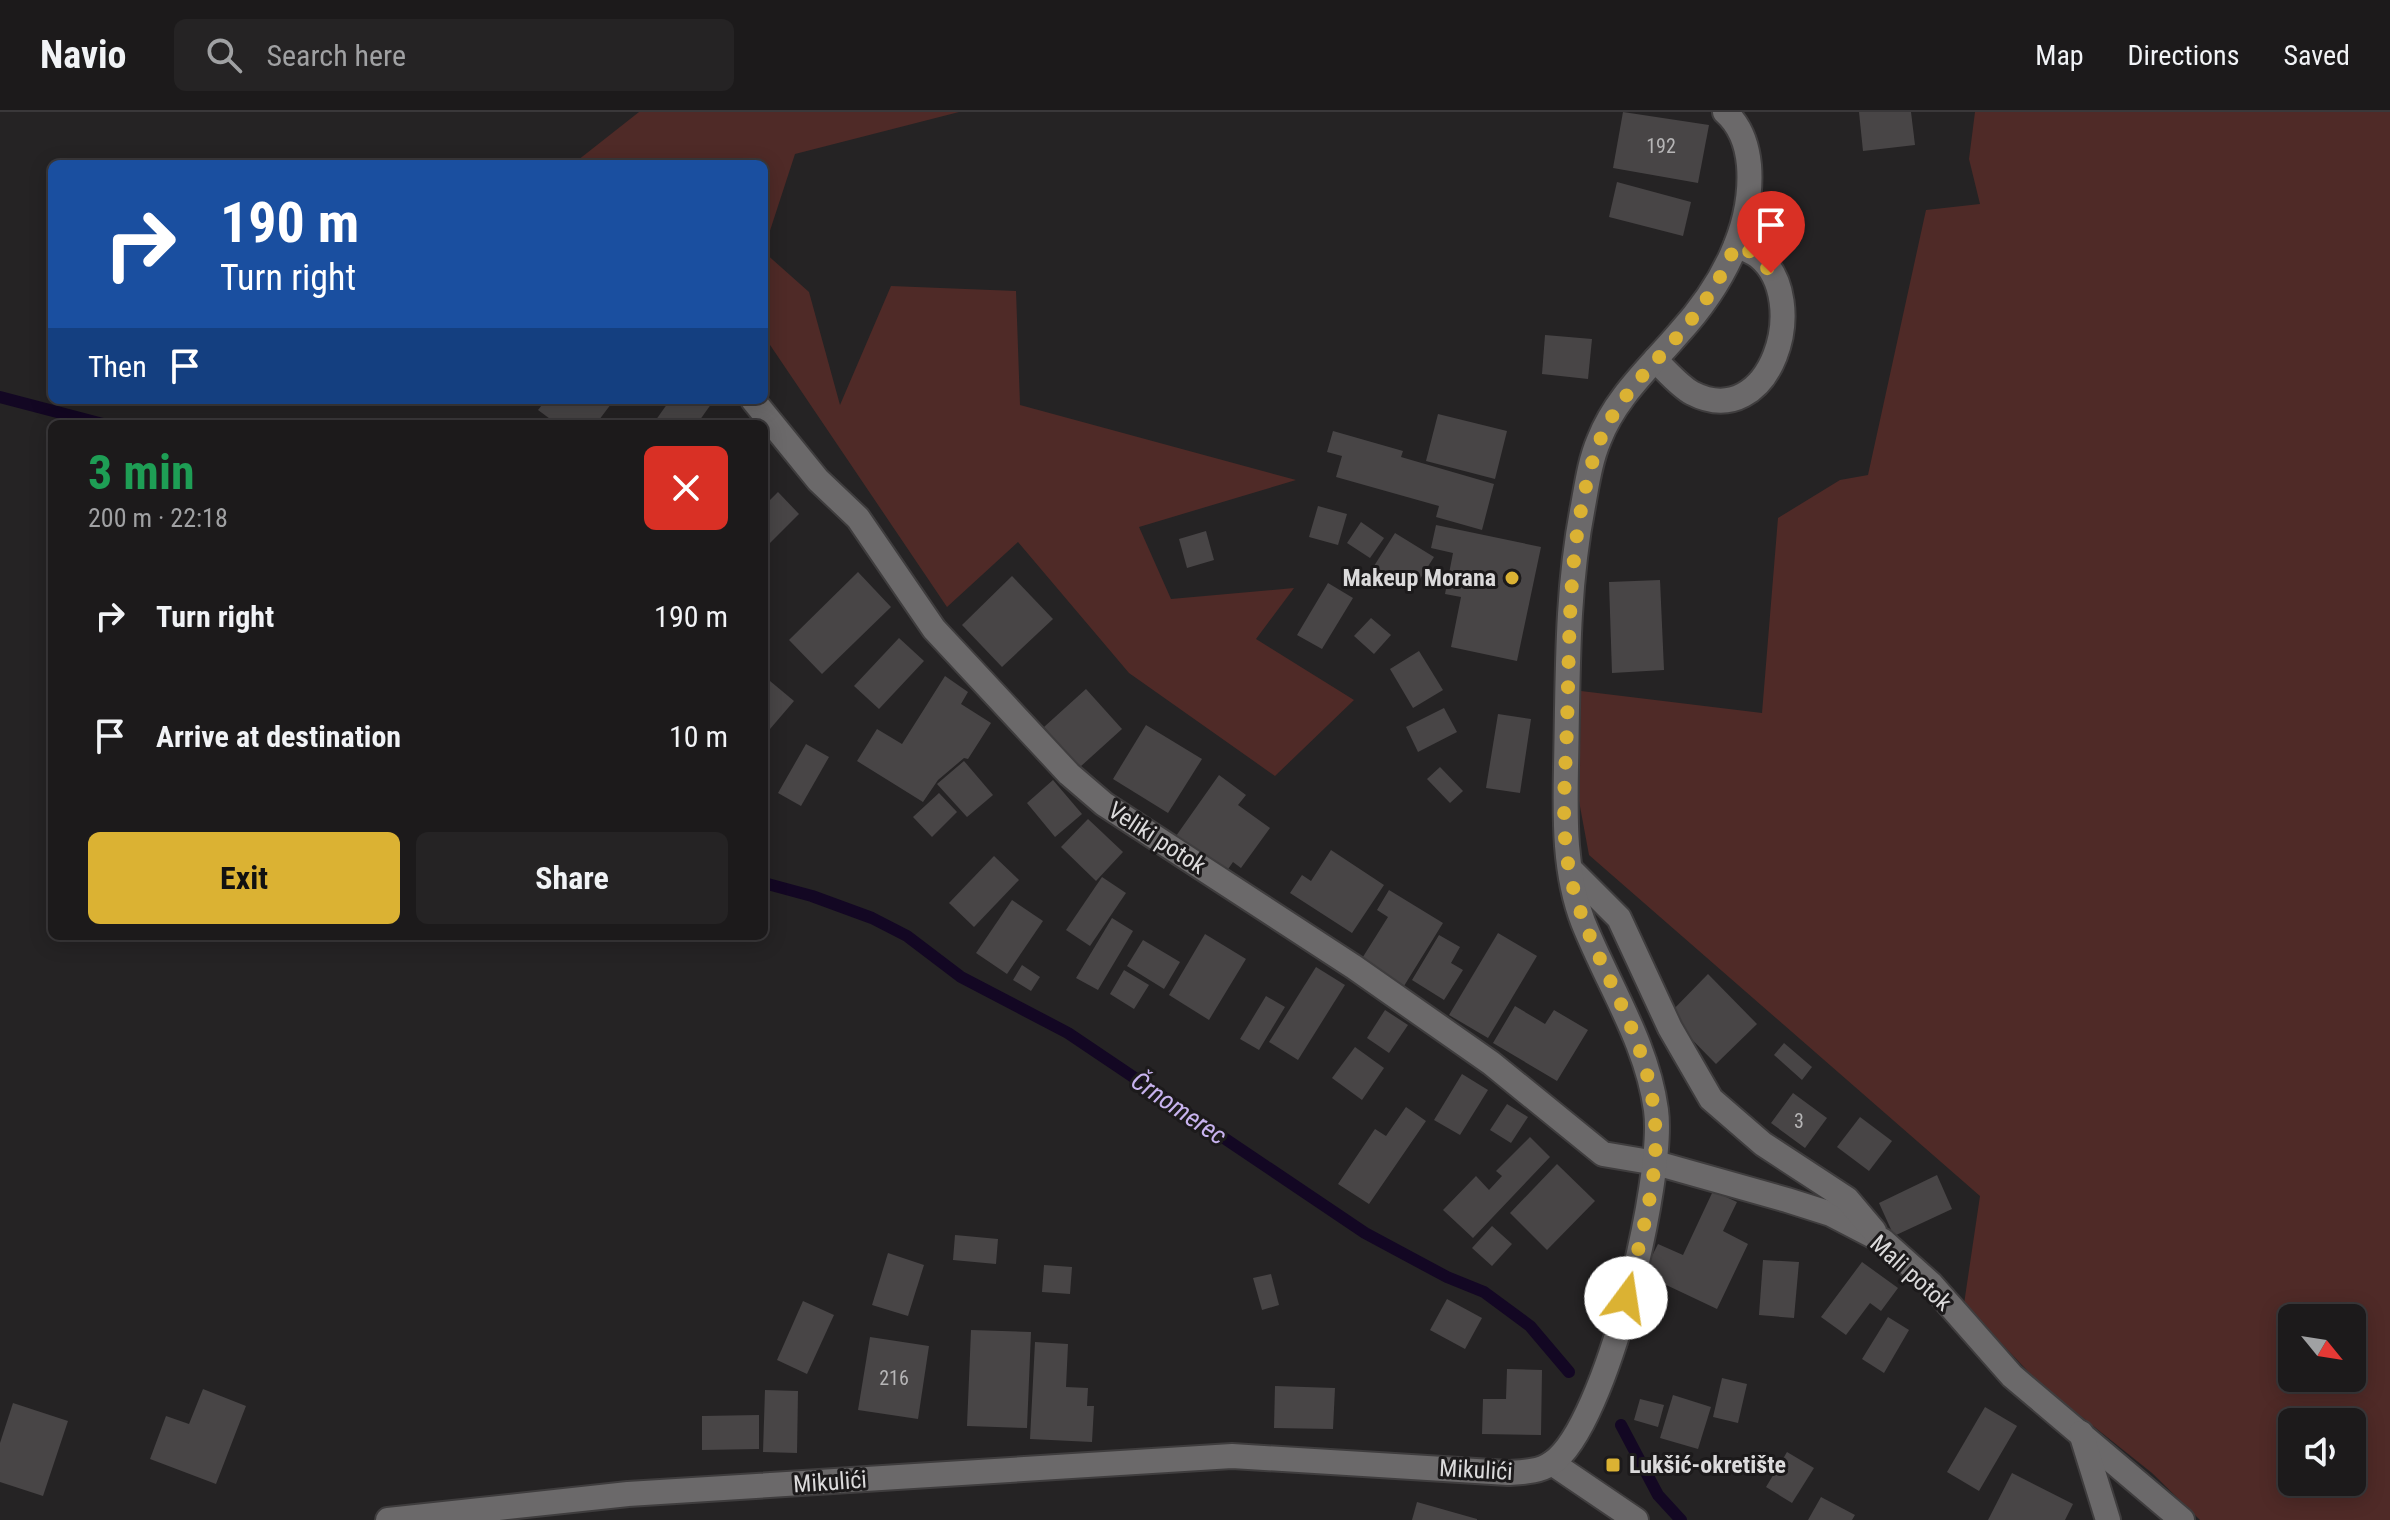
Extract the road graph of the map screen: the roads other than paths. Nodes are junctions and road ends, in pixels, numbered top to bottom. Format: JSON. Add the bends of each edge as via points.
{"nodes":[{"id":1,"x":1725,"y":112,"type":"edge"},
{"id":2,"x":1736,"y":245,"type":"junction"},
{"id":3,"x":1655,"y":360,"type":"junction"},
{"id":4,"x":756,"y":404,"type":"edge"},
{"id":5,"x":1568,"y":867,"type":"junction"},
{"id":6,"x":1656,"y":1163,"type":"junction"},
{"id":7,"x":1883,"y":1241,"type":"junction"},
{"id":8,"x":2081,"y":1433,"type":"junction"},
{"id":9,"x":1552,"y":1463,"type":"junction"},
{"id":10,"x":388,"y":1520,"type":"edge"},
{"id":11,"x":1636,"y":1520,"type":"edge"},
{"id":12,"x":2108,"y":1520,"type":"edge"},
{"id":13,"x":2182,"y":1520,"type":"edge"}],
"edges":[{"from":1,"to":2,"type":"street","via":[[1743,136],[1749,174]]},
{"from":2,"to":3,"type":"street","via":[[1707,300]]},
{"from":2,"to":3,"type":"street","via":[[1757,255],[1777,284],[1782,316],[1772,368],[1741,396],[1726,400],[1691,392]]},
{"from":3,"to":5,"type":"street","via":[[1622,398],[1599,440],[1575,546],[1567,645]]},
{"from":4,"to":6,"type":"street","name":"Veliki potok","via":[[818,480],[858,518],[934,629],[1069,774],[1104,804],[1454,1037],[1603,1154]]},
{"from":5,"to":6,"type":"street","via":[[1582,919],[1652,1086]]},
{"from":5,"to":7,"type":"street","via":[[1619,918],[1670,1028],[1711,1099],[1763,1144],[1847,1199]]},
{"from":6,"to":7,"type":"street","name":"Mali potok","via":[[1831,1214]]},
{"from":6,"to":9,"type":"street","via":[[1602,1384],[1573,1440]]},
{"from":7,"to":8,"type":"street","name":"Mali potok","via":[[1931,1284],[2012,1376]]},
{"from":8,"to":12,"type":"street"},
{"from":8,"to":13,"type":"street","name":"Mali potok"},
{"from":9,"to":10,"type":"street","name":"Mikulići","via":[[1508,1473],[1232,1456],[628,1494]]},
{"from":9,"to":11,"type":"street"}]}
